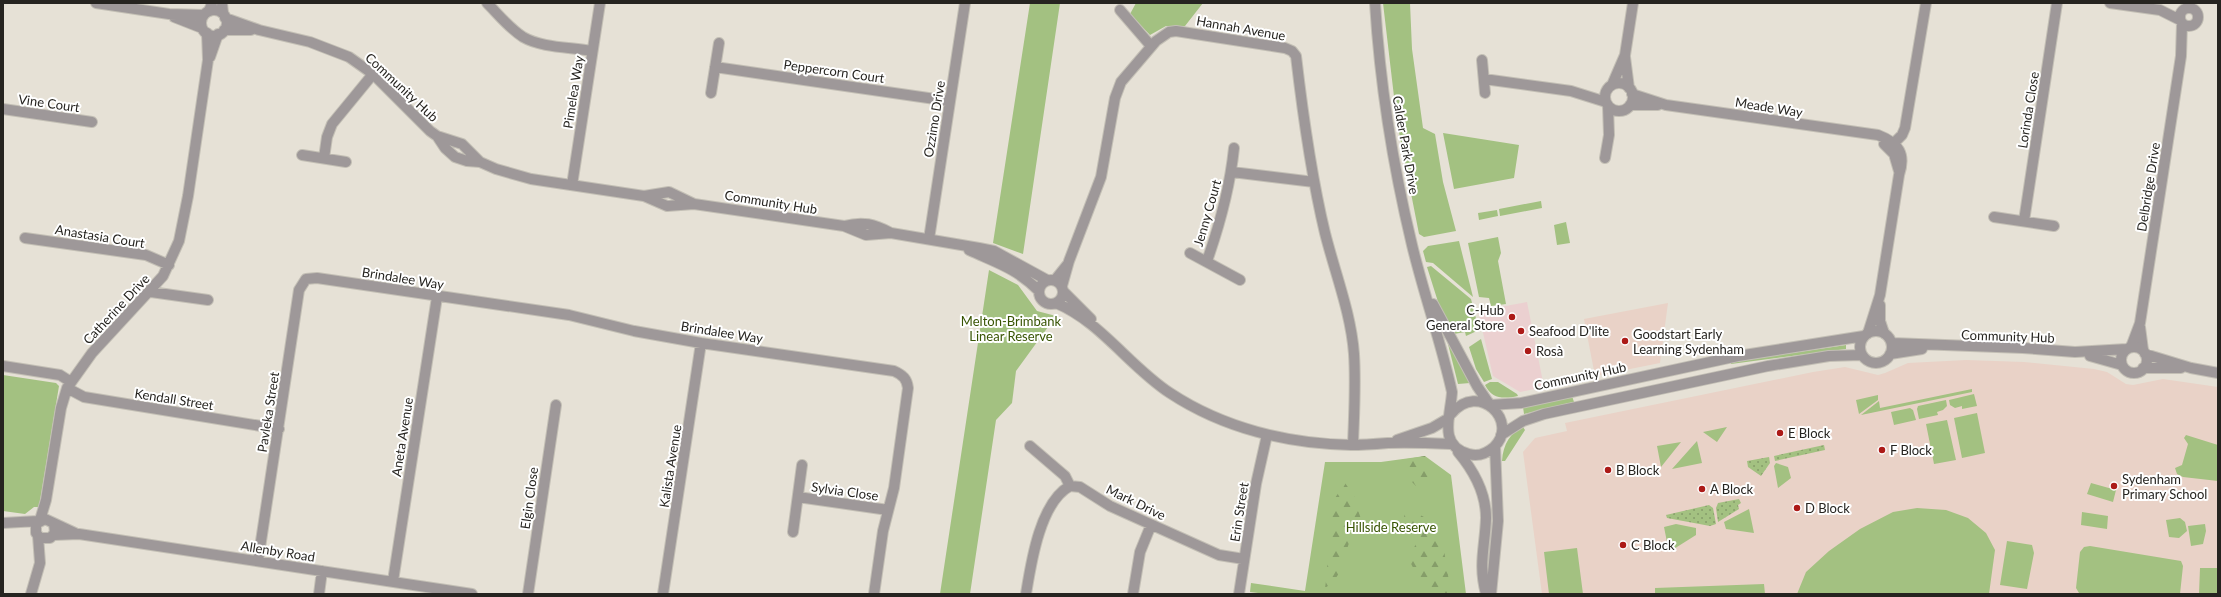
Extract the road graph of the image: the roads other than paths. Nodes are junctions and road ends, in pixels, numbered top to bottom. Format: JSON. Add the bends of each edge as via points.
{"nodes":[{"id":1,"x":96,"y":3,"type":"edge"},
{"id":2,"x":222,"y":3,"type":"edge"},
{"id":3,"x":487,"y":3,"type":"edge"},
{"id":4,"x":600,"y":3,"type":"edge"},
{"id":5,"x":965,"y":3,"type":"edge"},
{"id":6,"x":1375,"y":3,"type":"edge"},
{"id":7,"x":1633,"y":3,"type":"edge"},
{"id":8,"x":1926,"y":3,"type":"edge"},
{"id":9,"x":2057,"y":3,"type":"edge"},
{"id":10,"x":2110,"y":3,"type":"edge"},
{"id":11,"x":2186,"y":7,"type":"edge"},
{"id":12,"x":2198,"y":8,"type":"edge"},
{"id":13,"x":208,"y":9,"type":"edge"},
{"id":14,"x":1120,"y":10,"type":"dead end"},
{"id":15,"x":2160,"y":10,"type":"junction"},
{"id":16,"x":169,"y":14,"type":"junction"},
{"id":17,"x":224,"y":16,"type":"junction"},
{"id":18,"x":2181,"y":21,"type":"junction"},
{"id":19,"x":2194,"y":25,"type":"junction"},
{"id":20,"x":259,"y":30,"type":"junction"},
{"id":21,"x":204,"y":31,"type":"junction"},
{"id":22,"x":221,"y":32,"type":"junction"},
{"id":23,"x":718,"y":43,"type":"dead end"},
{"id":24,"x":1151,"y":46,"type":"junction"},
{"id":25,"x":592,"y":50,"type":"junction"},
{"id":26,"x":1625,"y":55,"type":"junction"},
{"id":27,"x":2181,"y":56,"type":"junction"},
{"id":28,"x":208,"y":60,"type":"junction"},
{"id":29,"x":1482,"y":60,"type":"dead end"},
{"id":30,"x":715,"y":67,"type":"junction"},
{"id":31,"x":373,"y":74,"type":"junction"},
{"id":32,"x":1484,"y":79,"type":"junction"},
{"id":33,"x":1610,"y":87,"type":"junction"},
{"id":34,"x":1571,"y":91,"type":"junction"},
{"id":35,"x":1630,"y":91,"type":"junction"},
{"id":36,"x":711,"y":93,"type":"dead end"},
{"id":37,"x":1485,"y":93,"type":"dead end"},
{"id":38,"x":949,"y":101,"type":"junction"},
{"id":39,"x":1607,"y":104,"type":"junction"},
{"id":40,"x":1666,"y":105,"type":"junction"},
{"id":41,"x":1627,"y":108,"type":"junction"},
{"id":42,"x":3,"y":109,"type":"edge"},
{"id":43,"x":92,"y":122,"type":"dead end"},
{"id":44,"x":1609,"y":135,"type":"junction"},
{"id":45,"x":1892,"y":146,"type":"junction"},
{"id":46,"x":1234,"y":148,"type":"dead end"},
{"id":47,"x":302,"y":155,"type":"dead end"},
{"id":48,"x":324,"y":158,"type":"junction"},
{"id":49,"x":1605,"y":158,"type":"dead end"},
{"id":50,"x":346,"y":162,"type":"dead end"},
{"id":51,"x":1232,"y":172,"type":"junction"},
{"id":52,"x":1314,"y":182,"type":"junction"},
{"id":53,"x":572,"y":185,"type":"junction"},
{"id":54,"x":1994,"y":217,"type":"dead end"},
{"id":55,"x":2024,"y":221,"type":"junction"},
{"id":56,"x":2054,"y":226,"type":"dead end"},
{"id":57,"x":25,"y":238,"type":"dead end"},
{"id":58,"x":929,"y":239,"type":"junction"},
{"id":59,"x":956,"y":243,"type":"junction"},
{"id":60,"x":1190,"y":253,"type":"dead end"},
{"id":61,"x":1207,"y":262,"type":"junction"},
{"id":62,"x":170,"y":265,"type":"junction"},
{"id":63,"x":317,"y":278,"type":"joint"},
{"id":64,"x":1240,"y":280,"type":"dead end"},
{"id":65,"x":1057,"y":285,"type":"junction"},
{"id":66,"x":1424,"y":288,"type":"junction"},
{"id":67,"x":1039,"y":291,"type":"junction"},
{"id":68,"x":151,"y":292,"type":"junction"},
{"id":69,"x":1880,"y":295,"type":"junction"},
{"id":70,"x":437,"y":297,"type":"junction"},
{"id":71,"x":208,"y":300,"type":"dead end"},
{"id":72,"x":1056,"y":303,"type":"junction"},
{"id":73,"x":2140,"y":323,"type":"junction"},
{"id":74,"x":1884,"y":333,"type":"junction"},
{"id":75,"x":1866,"y":335,"type":"junction"},
{"id":76,"x":1107,"y":339,"type":"junction"},
{"id":77,"x":702,"y":343,"type":"junction"},
{"id":78,"x":1892,"y":343,"type":"junction"},
{"id":79,"x":1940,"y":346,"type":"junction"},
{"id":80,"x":2129,"y":348,"type":"junction"},
{"id":81,"x":2074,"y":352,"type":"junction"},
{"id":82,"x":2144,"y":352,"type":"junction"},
{"id":83,"x":1890,"y":354,"type":"junction"},
{"id":84,"x":1861,"y":355,"type":"junction"},
{"id":85,"x":3,"y":366,"type":"edge"},
{"id":86,"x":2122,"y":366,"type":"junction"},
{"id":87,"x":1680,"y":368,"type":"junction"},
{"id":88,"x":2143,"y":368,"type":"junction"},
{"id":89,"x":2191,"y":368,"type":"junction"},
{"id":90,"x":2218,"y":373,"type":"edge"},
{"id":91,"x":1684,"y":384,"type":"junction"},
{"id":92,"x":69,"y":385,"type":"junction"},
{"id":93,"x":1590,"y":387,"type":"junction"},
{"id":94,"x":1593,"y":403,"type":"junction"},
{"id":95,"x":556,"y":405,"type":"dead end"},
{"id":96,"x":1490,"y":405,"type":"junction"},
{"id":97,"x":1450,"y":416,"type":"junction"},
{"id":98,"x":279,"y":429,"type":"junction"},
{"id":99,"x":1267,"y":435,"type":"junction"},
{"id":100,"x":1501,"y":435,"type":"junction"},
{"id":101,"x":1389,"y":443,"type":"junction"},
{"id":102,"x":1357,"y":445,"type":"junction"},
{"id":103,"x":1030,"y":446,"type":"dead end"},
{"id":104,"x":1453,"y":446,"type":"junction"},
{"id":105,"x":1495,"y":446,"type":"junction"},
{"id":106,"x":802,"y":465,"type":"dead end"},
{"id":107,"x":1070,"y":486,"type":"junction"},
{"id":108,"x":798,"y":498,"type":"junction"},
{"id":109,"x":46,"y":500,"type":"junction"},
{"id":110,"x":888,"y":510,"type":"junction"},
{"id":111,"x":39,"y":521,"type":"junction"},
{"id":112,"x":53,"y":522,"type":"junction"},
{"id":113,"x":6,"y":523,"type":"edge"},
{"id":114,"x":1151,"y":525,"type":"junction"},
{"id":115,"x":793,"y":532,"type":"dead end"},
{"id":116,"x":79,"y":534,"type":"junction"},
{"id":117,"x":37,"y":535,"type":"junction"},
{"id":118,"x":52,"y":537,"type":"junction"},
{"id":119,"x":1244,"y":559,"type":"junction"},
{"id":120,"x":258,"y":561,"type":"junction"},
{"id":121,"x":40,"y":564,"type":"junction"},
{"id":122,"x":322,"y":571,"type":"junction"},
{"id":123,"x":392,"y":581,"type":"junction"},
{"id":124,"x":448,"y":592,"type":"edge"},
{"id":125,"x":31,"y":594,"type":"edge"},
{"id":126,"x":319,"y":594,"type":"edge"},
{"id":127,"x":472,"y":594,"type":"edge"},
{"id":128,"x":528,"y":594,"type":"edge"},
{"id":129,"x":663,"y":594,"type":"edge"},
{"id":130,"x":874,"y":594,"type":"edge"},
{"id":131,"x":1026,"y":594,"type":"edge"},
{"id":132,"x":1133,"y":594,"type":"edge"},
{"id":133,"x":1239,"y":594,"type":"edge"},
{"id":134,"x":1486,"y":594,"type":"edge"},
{"id":135,"x":1491,"y":594,"type":"edge"}],
"edges":[{"from":1,"to":16,"type":"street"},
{"from":2,"to":17,"type":"street"},
{"from":3,"to":25,"type":"street","via":[[524,37],[538,42]]},
{"from":4,"to":25,"type":"street","name":"Pimelea Way"},
{"from":5,"to":38,"type":"street","name":"Ozzimo Drive"},
{"from":6,"to":66,"type":"street","name":"Calder Park Drive","via":[[1392,150]]},
{"from":7,"to":26,"type":"street"},
{"from":8,"to":45,"type":"street","via":[[1908,119],[1902,134]]},
{"from":9,"to":55,"type":"street","name":"Lorinda Close"},
{"from":10,"to":15,"type":"street"},
{"from":11,"to":12,"type":"street"},
{"from":11,"to":15,"type":"street"},
{"from":11,"to":18,"type":"street","via":[[2181,14]]},
{"from":12,"to":19,"type":"street","via":[[2198,19]]},
{"from":13,"to":16,"type":"street"},
{"from":13,"to":17,"type":"street","via":[[216,10]]},
{"from":13,"to":21,"type":"street","via":[[201,21]]},
{"from":14,"to":24,"type":"street"},
{"from":15,"to":18,"type":"street"},
{"from":16,"to":21,"type":"street"},
{"from":17,"to":20,"type":"street","name":"Community Hub"},
{"from":17,"to":22,"type":"street"},
{"from":18,"to":19,"type":"street","via":[[2189,26]]},
{"from":18,"to":27,"type":"street","name":"Delbridge Drive"},
{"from":19,"to":27,"type":"street","name":"Delbridge Drive"},
{"from":20,"to":22,"type":"street","name":"Community Hub"},
{"from":20,"to":31,"type":"street","name":"Community Hub","via":[[310,42],[349,57]]},
{"from":21,"to":22,"type":"street"},
{"from":21,"to":28,"type":"street","name":"Catherine Drive"},
{"from":22,"to":28,"type":"street","name":"Catherine Drive"},
{"from":23,"to":30,"type":"street"},
{"from":24,"to":52,"type":"street","name":"Hannah Avenue","via":[[1169,32],[1176,31],[1292,51],[1296,56]]},
{"from":24,"to":65,"type":"street","name":"Hannah Avenue","via":[[1121,82],[1115,98],[1101,177],[1069,261]]},
{"from":25,"to":53,"type":"street","name":"Pimelea Way"},
{"from":26,"to":33,"type":"street"},
{"from":26,"to":35,"type":"street"},
{"from":27,"to":73,"type":"street","name":"Delbridge Drive"},
{"from":28,"to":62,"type":"street","name":"Catherine Drive","via":[[188,196],[179,241]]},
{"from":29,"to":32,"type":"street"},
{"from":30,"to":36,"type":"street"},
{"from":30,"to":38,"type":"street","name":"Peppercorn Court"},
{"from":31,"to":48,"type":"street","via":[[332,124]]},
{"from":31,"to":53,"type":"street","name":"Community Hub","via":[[455,157],[480,162],[531,179]]},
{"from":32,"to":34,"type":"street"},
{"from":32,"to":37,"type":"street"},
{"from":33,"to":34,"type":"street"},
{"from":33,"to":35,"type":"street","via":[[1621,83]]},
{"from":33,"to":39,"type":"street"},
{"from":34,"to":39,"type":"street"},
{"from":35,"to":40,"type":"street","name":"Meade Way"},
{"from":35,"to":41,"type":"street"},
{"from":38,"to":58,"type":"street","name":"Ozzimo Drive"},
{"from":39,"to":41,"type":"street","via":[[1615,110]]},
{"from":39,"to":44,"type":"street"},
{"from":40,"to":41,"type":"street","name":"Meade Way"},
{"from":40,"to":45,"type":"street","name":"Meade Way","via":[[1868,135]]},
{"from":41,"to":44,"type":"street"},
{"from":42,"to":43,"type":"street","name":"Vine Court"},
{"from":44,"to":49,"type":"street"},
{"from":45,"to":69,"type":"street","via":[[1899,175]]},
{"from":46,"to":51,"type":"street","name":"Jenny Court"},
{"from":47,"to":48,"type":"street"},
{"from":48,"to":50,"type":"street"},
{"from":51,"to":52,"type":"street","name":"Jenny Court"},
{"from":51,"to":61,"type":"street","name":"Jenny Court","via":[[1218,231]]},
{"from":52,"to":102,"type":"street","name":"Hannah Avenue","via":[[1354,354]]},
{"from":53,"to":58,"type":"street","name":"Community Hub","via":[[644,196],[667,206],[694,204],[844,226],[866,235],[892,234]]},
{"from":54,"to":55,"type":"street"},
{"from":55,"to":56,"type":"street"},
{"from":57,"to":62,"type":"street","name":"Anastasia Court","via":[[146,255]]},
{"from":58,"to":59,"type":"street","name":"Community Hub"},
{"from":59,"to":65,"type":"street","name":"Community Hub","via":[[994,251]]},
{"from":59,"to":67,"type":"street","name":"Community Hub","via":[[1024,276]]},
{"from":60,"to":61,"type":"street","name":"Jenny Court"},
{"from":61,"to":64,"type":"street","name":"Jenny Court"},
{"from":62,"to":68,"type":"street","name":"Catherine Drive"},
{"from":63,"to":70,"type":"street","name":"Brindalee Way"},
{"from":63,"to":98,"type":"street","name":"Pavleka Street","via":[[306,280],[300,290]]},
{"from":65,"to":67,"type":"street","via":[[1041,284]]},
{"from":65,"to":72,"type":"street","via":[[1061,299]]},
{"from":65,"to":76,"type":"street","name":"Community Hub","via":[[1077,303]]},
{"from":66,"to":96,"type":"street","name":"Calder Park Drive"},
{"from":66,"to":97,"type":"street","name":"Calder Park Drive","via":[[1452,392]]},
{"from":67,"to":72,"type":"street","via":[[1040,298],[1045,303]]},
{"from":68,"to":71,"type":"street"},
{"from":68,"to":92,"type":"street","name":"Catherine Drive","via":[[92,352]]},
{"from":69,"to":74,"type":"street","via":[[1880,321]]},
{"from":69,"to":75,"type":"street"},
{"from":70,"to":77,"type":"street","name":"Brindalee Way","via":[[569,315],[634,331]]},
{"from":70,"to":123,"type":"street","name":"Aneta Avenue"},
{"from":72,"to":76,"type":"street","name":"Community Hub","via":[[1082,318]]},
{"from":73,"to":80,"type":"street","name":"Delbridge Drive"},
{"from":73,"to":82,"type":"street","name":"Delbridge Drive"},
{"from":74,"to":75,"type":"street","via":[[1873,331]]},
{"from":74,"to":78,"type":"street"},
{"from":75,"to":84,"type":"street","via":[[1860,346]]},
{"from":75,"to":87,"type":"street","name":"Community Hub"},
{"from":76,"to":99,"type":"street","name":"Community Hub","via":[[1141,372],[1170,393],[1204,413]]},
{"from":77,"to":110,"type":"street","name":"Brindalee Way","via":[[901,374],[908,388],[894,488]]},
{"from":77,"to":129,"type":"street","name":"Kalista Avenue"},
{"from":78,"to":79,"type":"street","name":"Community Hub"},
{"from":78,"to":83,"type":"street"},
{"from":79,"to":81,"type":"street","name":"Community Hub"},
{"from":79,"to":83,"type":"street","name":"Community Hub"},
{"from":80,"to":81,"type":"street","name":"Community Hub"},
{"from":80,"to":82,"type":"street"},
{"from":80,"to":86,"type":"street","via":[[2122,355]]},
{"from":81,"to":86,"type":"street","name":"Community Hub"},
{"from":82,"to":88,"type":"street","via":[[2146,361]]},
{"from":82,"to":89,"type":"street"},
{"from":83,"to":84,"type":"street","via":[[1883,362],[1874,364]]},
{"from":84,"to":91,"type":"street","via":[[1796,361]]},
{"from":85,"to":92,"type":"street","name":"Kendall Street","via":[[60,375]]},
{"from":86,"to":88,"type":"street","via":[[2132,372]]},
{"from":87,"to":91,"type":"street"},
{"from":87,"to":93,"type":"street","name":"Community Hub"},
{"from":88,"to":89,"type":"street"},
{"from":89,"to":90,"type":"street"},
{"from":91,"to":94,"type":"street"},
{"from":92,"to":98,"type":"street","name":"Kendall Street","via":[[84,397]]},
{"from":92,"to":109,"type":"street","name":"Catherine Drive","via":[[57,425]]},
{"from":93,"to":94,"type":"street"},
{"from":93,"to":96,"type":"street","name":"Community Hub","via":[[1521,403]]},
{"from":94,"to":100,"type":"street","via":[[1532,417]]},
{"from":95,"to":128,"type":"street","name":"Elgin Close"},
{"from":96,"to":97,"type":"street","via":[[1473,400],[1464,402]]},
{"from":96,"to":100,"type":"street","via":[[1500,418]]},
{"from":97,"to":101,"type":"street","name":"Community Hub","via":[[1432,428]]},
{"from":97,"to":104,"type":"street","via":[[1447,431]]},
{"from":98,"to":120,"type":"street","name":"Pavleka Street"},
{"from":99,"to":102,"type":"street","name":"Community Hub","via":[[1324,444]]},
{"from":99,"to":119,"type":"street","name":"Erin Street"},
{"from":100,"to":105,"type":"street"},
{"from":101,"to":102,"type":"street","name":"Community Hub"},
{"from":101,"to":104,"type":"street","name":"Community Hub"},
{"from":103,"to":107,"type":"street","via":[[1065,476]]},
{"from":104,"to":105,"type":"street","via":[[1462,453],[1475,455],[1488,452]]},
{"from":104,"to":134,"type":"street","via":[[1472,469],[1483,501],[1486,517],[1481,565]]},
{"from":105,"to":135,"type":"street","via":[[1498,521]]},
{"from":106,"to":108,"type":"street","name":"Sylvia Close"},
{"from":107,"to":114,"type":"street","name":"Mark Drive","via":[[1080,487],[1110,506]]},
{"from":107,"to":131,"type":"street","via":[[1063,491],[1052,507],[1038,535]]},
{"from":108,"to":110,"type":"street","name":"Sylvia Close"},
{"from":108,"to":115,"type":"street","name":"Sylvia Close"},
{"from":109,"to":111,"type":"street","name":"Catherine Drive"},
{"from":109,"to":112,"type":"street","name":"Catherine Drive"},
{"from":110,"to":130,"type":"street","name":"Brindalee Way"},
{"from":111,"to":112,"type":"street","via":[[46,519]]},
{"from":111,"to":113,"type":"street"},
{"from":111,"to":117,"type":"street","via":[[35,527]]},
{"from":112,"to":116,"type":"street","name":"Allenby Road"},
{"from":112,"to":118,"type":"street","via":[[56,530]]},
{"from":113,"to":117,"type":"street"},
{"from":114,"to":119,"type":"street","name":"Mark Drive","via":[[1219,555]]},
{"from":114,"to":132,"type":"street","via":[[1140,552]]},
{"from":116,"to":118,"type":"street","name":"Allenby Road"},
{"from":116,"to":120,"type":"street","name":"Allenby Road"},
{"from":117,"to":118,"type":"street","via":[[43,539]]},
{"from":117,"to":121,"type":"street"},
{"from":118,"to":121,"type":"street"},
{"from":119,"to":133,"type":"street","name":"Erin Street"},
{"from":120,"to":122,"type":"street","name":"Allenby Road"},
{"from":121,"to":125,"type":"street"},
{"from":122,"to":123,"type":"street","name":"Allenby Road"},
{"from":122,"to":126,"type":"street"},
{"from":123,"to":124,"type":"street","name":"Allenby Road"},
{"from":124,"to":127,"type":"street","name":"Allenby Road"}]}
